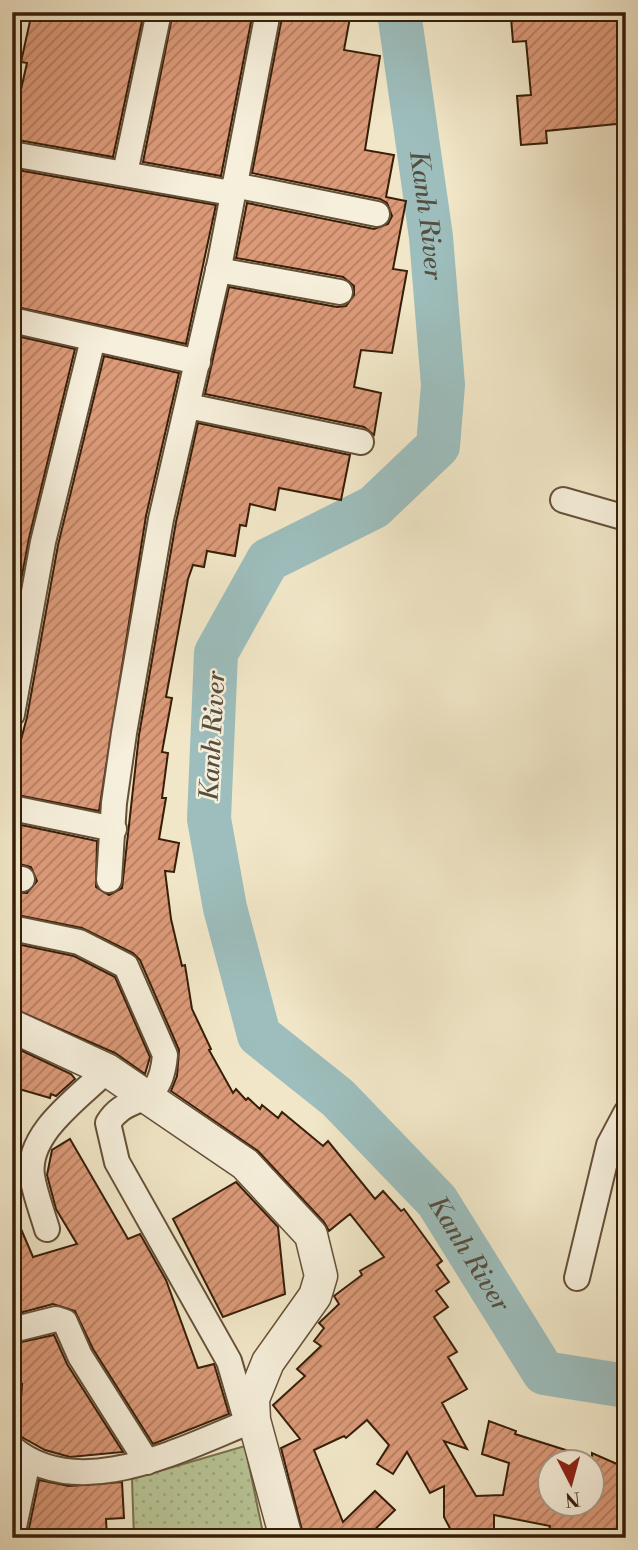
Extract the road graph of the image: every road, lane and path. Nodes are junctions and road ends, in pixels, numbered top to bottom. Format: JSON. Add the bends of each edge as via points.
{"nodes":[{"id":1,"x":159,"y":12,"type":"edge"},
{"id":2,"x":268,"y":12,"type":"edge"},
{"id":3,"x":12,"y":154,"type":"edge"},
{"id":4,"x":125,"y":173,"type":"junction"},
{"id":5,"x":233,"y":189,"type":"junction"},
{"id":6,"x":377,"y":214,"type":"dead end"},
{"id":7,"x":218,"y":270,"type":"junction"},
{"id":8,"x":340,"y":292,"type":"dead end"},
{"id":9,"x":12,"y":320,"type":"edge"},
{"id":10,"x":93,"y":339,"type":"junction"},
{"id":11,"x":198,"y":362,"type":"junction"},
{"id":12,"x":188,"y":406,"type":"junction"},
{"id":13,"x":361,"y":442,"type":"dead end"},
{"id":14,"x":563,"y":500,"type":"dead end"},
{"id":15,"x":626,"y":518,"type":"edge"},
{"id":16,"x":12,"y":714,"type":"edge"},
{"id":17,"x":12,"y":808,"type":"edge"},
{"id":18,"x":114,"y":829,"type":"junction"},
{"id":19,"x":109,"y":880,"type":"dead end"},
{"id":20,"x":12,"y":928,"type":"edge"},
{"id":21,"x":12,"y":1026,"type":"edge"},
{"id":22,"x":107,"y":1070,"type":"junction"},
{"id":23,"x":146,"y":1099,"type":"junction"},
{"id":24,"x":626,"y":1113,"type":"edge"},
{"id":25,"x":47,"y":1229,"type":"dead end"},
{"id":26,"x":576,"y":1278,"type":"dead end"},
{"id":27,"x":12,"y":1330,"type":"edge"},
{"id":28,"x":251,"y":1422,"type":"junction"},
{"id":29,"x":20,"y":1455,"type":"edge"},
{"id":30,"x":147,"y":1462,"type":"junction"},
{"id":31,"x":12,"y":1536,"type":"edge"},
{"id":32,"x":286,"y":1538,"type":"edge"}],
"edges":[{"from":1,"to":4,"type":"street"},
{"from":2,"to":5,"type":"street"},
{"from":3,"to":4,"type":"street"},
{"from":4,"to":5,"type":"street"},
{"from":5,"to":6,"type":"street"},
{"from":5,"to":7,"type":"street"},
{"from":7,"to":8,"type":"street"},
{"from":7,"to":11,"type":"street"},
{"from":9,"to":10,"type":"street"},
{"from":10,"to":11,"type":"street"},
{"from":10,"to":16,"type":"street","via":[[43,542]]},
{"from":11,"to":12,"type":"street"},
{"from":12,"to":13,"type":"street"},
{"from":12,"to":18,"type":"street","via":[[161,519],[126,719]]},
{"from":14,"to":15,"type":"street"},
{"from":17,"to":18,"type":"street"},
{"from":18,"to":19,"type":"street"},
{"from":20,"to":23,"type":"street","via":[[79,942],[126,966],[165,1055],[160,1080]]},
{"from":21,"to":22,"type":"street"},
{"from":22,"to":23,"type":"street"},
{"from":22,"to":25,"type":"street","via":[[45,1132],[33,1151],[32,1175]]},
{"from":23,"to":28,"type":"street","via":[[122,1107],[108,1123],[117,1161],[229,1361]]},
{"from":23,"to":28,"type":"street","via":[[245,1164],[311,1235],[321,1276],[315,1296],[268,1362],[253,1399]]},
{"from":24,"to":26,"type":"street","via":[[610,1145]]},
{"from":27,"to":30,"type":"street","via":[[56,1318],[65,1322],[80,1356]]},
{"from":28,"to":30,"type":"street"},
{"from":28,"to":32,"type":"street"},
{"from":29,"to":30,"type":"street","via":[[54,1470],[88,1472]]},
{"from":29,"to":31,"type":"street"}]}
